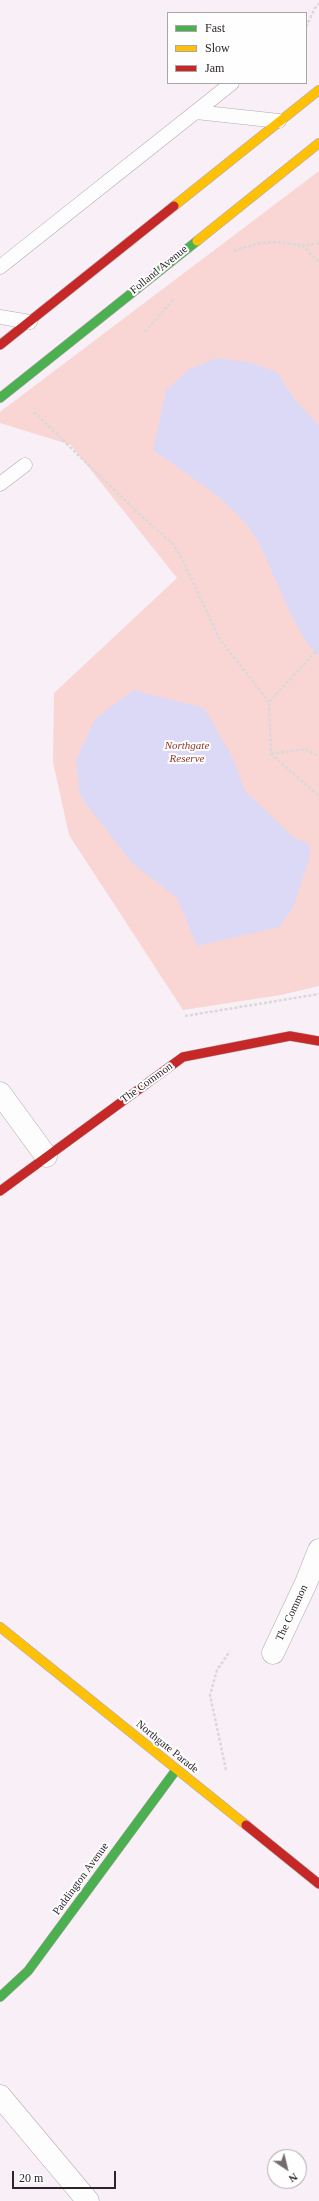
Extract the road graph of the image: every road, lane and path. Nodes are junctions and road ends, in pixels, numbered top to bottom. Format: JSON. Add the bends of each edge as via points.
{"nodes":[{"id":1,"x":319,"y":4,"type":"edge"},
{"id":2,"x":307,"y":25,"type":"edge"},
{"id":3,"x":231,"y":84,"type":"edge"},
{"id":4,"x":319,"y":90,"type":"edge"},
{"id":5,"x":196,"y":112,"type":"junction"},
{"id":6,"x":279,"y":121,"type":"junction"},
{"id":7,"x":319,"y":143,"type":"edge"},
{"id":8,"x":319,"y":243,"type":"edge"},
{"id":9,"x":303,"y":246,"type":"junction"},
{"id":10,"x":230,"y":252,"type":"dead end"},
{"id":11,"x":319,"y":262,"type":"edge"},
{"id":12,"x":0,"y":267,"type":"edge"},
{"id":13,"x":175,"y":298,"type":"dead end"},
{"id":14,"x":0,"y":317,"type":"edge"},
{"id":15,"x":30,"y":322,"type":"junction"},
{"id":16,"x":145,"y":332,"type":"dead end"},
{"id":17,"x":0,"y":345,"type":"edge"},
{"id":18,"x":0,"y":398,"type":"edge"},
{"id":19,"x":34,"y":412,"type":"dead end"},
{"id":20,"x":25,"y":465,"type":"dead end"},
{"id":21,"x":0,"y":484,"type":"edge"},
{"id":22,"x":319,"y":648,"type":"edge"},
{"id":23,"x":269,"y":702,"type":"junction"},
{"id":24,"x":271,"y":754,"type":"junction"},
{"id":25,"x":319,"y":756,"type":"edge"},
{"id":26,"x":319,"y":796,"type":"edge"},
{"id":27,"x":319,"y":994,"type":"edge"},
{"id":28,"x":185,"y":1016,"type":"dead end"},
{"id":29,"x":319,"y":1041,"type":"edge"},
{"id":30,"x":0,"y":1093,"type":"edge"},
{"id":31,"x":46,"y":1156,"type":"junction"},
{"id":32,"x":0,"y":1191,"type":"edge"},
{"id":33,"x":319,"y":1550,"type":"edge"},
{"id":34,"x":0,"y":1627,"type":"edge"},
{"id":35,"x":230,"y":1651,"type":"dead end"},
{"id":36,"x":273,"y":1653,"type":"dead end"},
{"id":37,"x":176,"y":1770,"type":"junction"},
{"id":38,"x":226,"y":1770,"type":"dead end"},
{"id":39,"x":319,"y":1884,"type":"edge"},
{"id":40,"x":0,"y":1997,"type":"edge"},
{"id":41,"x":0,"y":2096,"type":"edge"},
{"id":42,"x":88,"y":2201,"type":"edge"}],
"edges":[{"from":1,"to":2,"type":"path"},
{"from":3,"to":5,"type":"lane"},
{"from":4,"to":6,"type":"street"},
{"from":5,"to":6,"type":"lane"},
{"from":5,"to":12,"type":"lane"},
{"from":6,"to":15,"type":"street"},
{"from":7,"to":18,"type":"street","name":"Folland Avenue"},
{"from":8,"to":9,"type":"path"},
{"from":9,"to":10,"type":"path","via":[[280,241],[258,242]]},
{"from":9,"to":11,"type":"path"},
{"from":13,"to":16,"type":"path"},
{"from":14,"to":15,"type":"lane"},
{"from":15,"to":17,"type":"street"},
{"from":19,"to":23,"type":"path","via":[[122,499],[173,544],[219,638]]},
{"from":20,"to":21,"type":"lane"},
{"from":22,"to":23,"type":"path"},
{"from":23,"to":24,"type":"path"},
{"from":24,"to":25,"type":"path","via":[[305,749]]},
{"from":24,"to":26,"type":"path"},
{"from":27,"to":28,"type":"path"},
{"from":29,"to":31,"type":"street","name":"The Common","via":[[290,1036],[183,1057]]},
{"from":30,"to":31,"type":"street"},
{"from":31,"to":32,"type":"street","name":"The Common"},
{"from":33,"to":36,"type":"street","name":"The Common"},
{"from":34,"to":37,"type":"street","name":"Northgate Parade"},
{"from":35,"to":38,"type":"path","via":[[217,1670],[210,1696]]},
{"from":37,"to":39,"type":"street","name":"Northgate Parade"},
{"from":37,"to":40,"type":"street","name":"Paddington Avenue","via":[[28,1971]]},
{"from":41,"to":42,"type":"street"}]}
